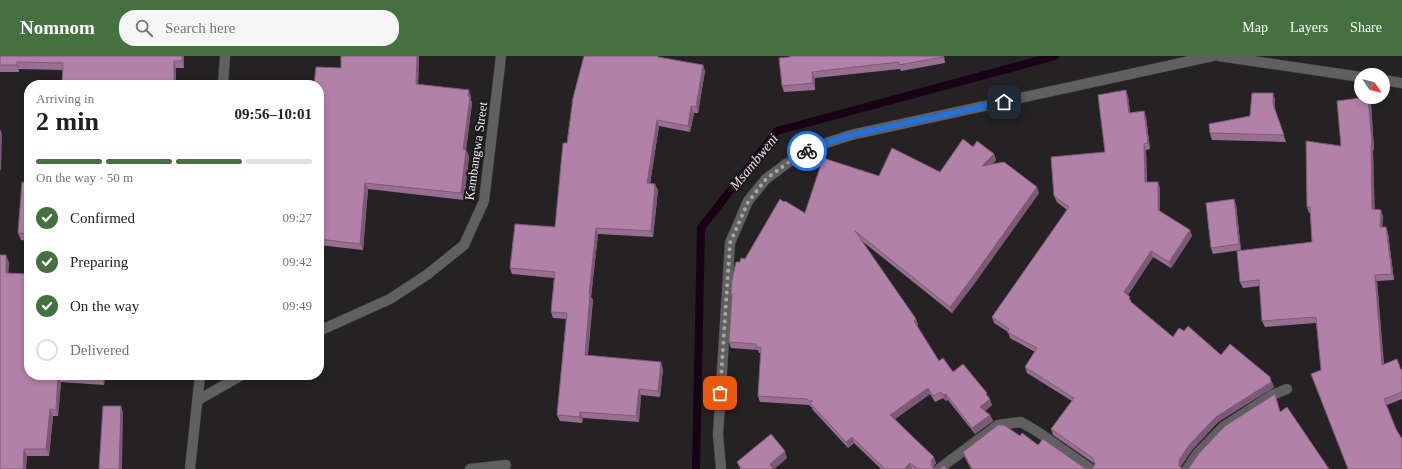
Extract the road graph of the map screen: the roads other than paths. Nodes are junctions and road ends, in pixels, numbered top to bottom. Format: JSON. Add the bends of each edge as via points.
{"nodes":[{"id":1,"x":225,"y":56,"type":"edge"},
{"id":2,"x":501,"y":56,"type":"edge"},
{"id":3,"x":1213,"y":56,"type":"edge"},
{"id":4,"x":1219,"y":56,"type":"edge"},
{"id":5,"x":1354,"y":76,"type":"edge"},
{"id":6,"x":223,"y":80,"type":"edge"},
{"id":7,"x":1390,"y":81,"type":"edge"},
{"id":8,"x":1402,"y":83,"type":"edge"},
{"id":9,"x":324,"y":329,"type":"edge"},
{"id":10,"x":200,"y":380,"type":"edge"},
{"id":11,"x":233,"y":380,"type":"edge"},
{"id":12,"x":1287,"y":390,"type":"dead end"},
{"id":13,"x":198,"y":400,"type":"junction"},
{"id":14,"x":506,"y":465,"type":"dead end"},
{"id":15,"x":190,"y":469,"type":"edge"},
{"id":16,"x":470,"y":469,"type":"edge"},
{"id":17,"x":721,"y":469,"type":"edge"},
{"id":18,"x":940,"y":469,"type":"edge"},
{"id":19,"x":1091,"y":469,"type":"edge"},
{"id":20,"x":1187,"y":469,"type":"edge"}],
"edges":[{"from":1,"to":6,"type":"street"},
{"from":2,"to":9,"type":"street","name":"Kambangwa Street","via":[[484,201],[464,245],[428,274],[390,299]]},
{"from":3,"to":17,"type":"street","via":[[851,135],[817,146],[766,179],[748,202],[730,243],[718,427]]},
{"from":4,"to":5,"type":"street"},
{"from":7,"to":8,"type":"street"},
{"from":10,"to":13,"type":"street"},
{"from":11,"to":13,"type":"street"},
{"from":12,"to":20,"type":"street","via":[[1272,395],[1224,427],[1197,454]]},
{"from":13,"to":15,"type":"street"},
{"from":14,"to":16,"type":"street"},
{"from":18,"to":19,"type":"street","via":[[998,425],[1021,422]]}]}
